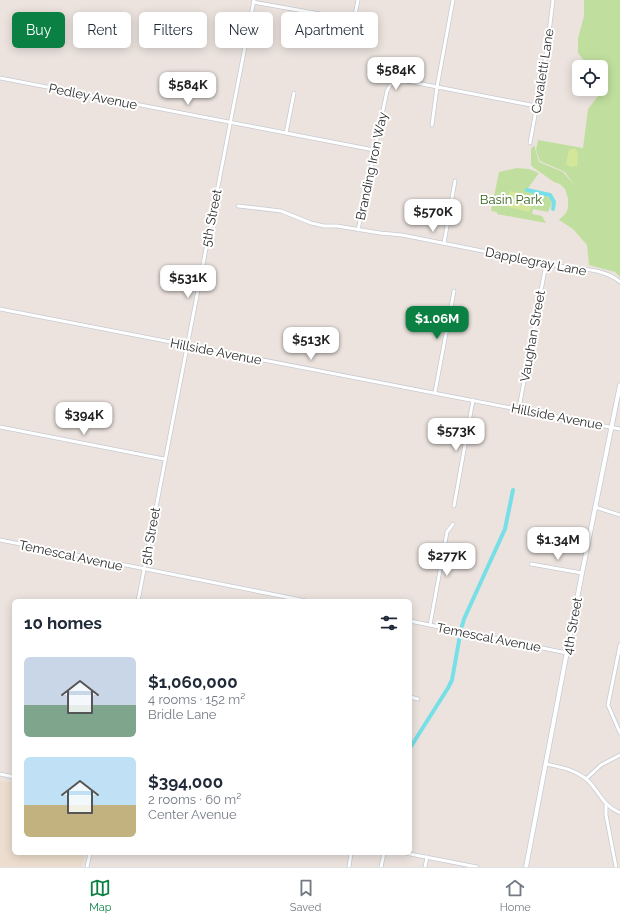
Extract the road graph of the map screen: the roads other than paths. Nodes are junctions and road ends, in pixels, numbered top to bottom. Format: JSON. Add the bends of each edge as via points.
{"nodes":[{"id":1,"x":358,"y":0,"type":"edge"},
{"id":2,"x":453,"y":0,"type":"edge"},
{"id":3,"x":553,"y":0,"type":"edge"},
{"id":4,"x":253,"y":1,"type":"edge"},
{"id":5,"x":0,"y":78,"type":"edge"},
{"id":6,"x":437,"y":87,"type":"junction"},
{"id":7,"x":294,"y":93,"type":"dead end"},
{"id":8,"x":536,"y":106,"type":"junction"},
{"id":9,"x":230,"y":122,"type":"junction"},
{"id":10,"x":432,"y":125,"type":"dead end"},
{"id":11,"x":286,"y":133,"type":"junction"},
{"id":12,"x":530,"y":142,"type":"dead end"},
{"id":13,"x":374,"y":150,"type":"junction"},
{"id":14,"x":455,"y":181,"type":"dead end"},
{"id":15,"x":238,"y":206,"type":"dead end"},
{"id":16,"x":358,"y":230,"type":"junction"},
{"id":17,"x":444,"y":243,"type":"junction"},
{"id":18,"x":546,"y":264,"type":"junction"},
{"id":19,"x":620,"y":282,"type":"edge"},
{"id":20,"x":454,"y":291,"type":"dead end"},
{"id":21,"x":0,"y":309,"type":"edge"},
{"id":22,"x":186,"y":345,"type":"junction"},
{"id":23,"x":620,"y":385,"type":"edge"},
{"id":24,"x":435,"y":392,"type":"junction"},
{"id":25,"x":473,"y":400,"type":"junction"},
{"id":26,"x":519,"y":408,"type":"junction"},
{"id":27,"x":0,"y":427,"type":"edge"},
{"id":28,"x":611,"y":427,"type":"junction"},
{"id":29,"x":620,"y":429,"type":"edge"},
{"id":30,"x":164,"y":459,"type":"junction"},
{"id":31,"x":454,"y":506,"type":"dead end"},
{"id":32,"x":595,"y":508,"type":"junction"},
{"id":33,"x":620,"y":515,"type":"edge"},
{"id":34,"x":453,"y":524,"type":"dead end"},
{"id":35,"x":0,"y":540,"type":"edge"},
{"id":36,"x":531,"y":564,"type":"dead end"},
{"id":37,"x":144,"y":570,"type":"junction"},
{"id":38,"x":582,"y":573,"type":"junction"},
{"id":39,"x":138,"y":599,"type":"edge"},
{"id":40,"x":296,"y":599,"type":"edge"},
{"id":41,"x":412,"y":621,"type":"edge"},
{"id":42,"x":430,"y":625,"type":"junction"},
{"id":43,"x":620,"y":645,"type":"edge"},
{"id":44,"x":567,"y":652,"type":"junction"},
{"id":45,"x":412,"y":698,"type":"edge"},
{"id":46,"x":418,"y":699,"type":"dead end"},
{"id":47,"x":620,"y":733,"type":"edge"},
{"id":48,"x":620,"y":755,"type":"edge"},
{"id":49,"x":546,"y":764,"type":"junction"},
{"id":50,"x":0,"y":774,"type":"edge"},
{"id":51,"x":12,"y":777,"type":"edge"},
{"id":52,"x":586,"y":779,"type":"junction"},
{"id":53,"x":606,"y":805,"type":"junction"},
{"id":54,"x":620,"y":813,"type":"edge"},
{"id":55,"x":412,"y":854,"type":"edge"},
{"id":56,"x":90,"y":855,"type":"edge"},
{"id":57,"x":351,"y":855,"type":"edge"},
{"id":58,"x":384,"y":855,"type":"edge"},
{"id":59,"x":427,"y":857,"type":"junction"},
{"id":60,"x":87,"y":867,"type":"edge"},
{"id":61,"x":349,"y":867,"type":"edge"},
{"id":62,"x":381,"y":867,"type":"edge"},
{"id":63,"x":426,"y":867,"type":"edge"},
{"id":64,"x":477,"y":867,"type":"edge"},
{"id":65,"x":526,"y":867,"type":"edge"},
{"id":66,"x":616,"y":867,"type":"edge"}],
"edges":[{"from":1,"to":4,"type":"street","via":[[354,20]]},
{"from":2,"to":6,"type":"street"},
{"from":3,"to":8,"type":"street","name":"Cavaletti Lane"},
{"from":4,"to":9,"type":"street","name":"5th Street"},
{"from":5,"to":9,"type":"street","name":"Pedley Avenue"},
{"from":6,"to":8,"type":"street","name":"Branding Iron Way"},
{"from":6,"to":10,"type":"street"},
{"from":6,"to":13,"type":"street","name":"Branding Iron Way","via":[[401,80],[391,84],[387,91]]},
{"from":7,"to":11,"type":"street"},
{"from":8,"to":12,"type":"street","name":"Cavaletti Lane"},
{"from":9,"to":11,"type":"street","name":"Pedley Avenue"},
{"from":9,"to":22,"type":"street","name":"5th Street"},
{"from":11,"to":13,"type":"street","name":"Pedley Avenue"},
{"from":13,"to":16,"type":"street","name":"Branding Iron Way"},
{"from":14,"to":17,"type":"street"},
{"from":15,"to":16,"type":"street","name":"Dapplegray Lane","via":[[281,211],[311,223]]},
{"from":16,"to":17,"type":"street","name":"Dapplegray Lane","via":[[402,234]]},
{"from":17,"to":18,"type":"street","name":"Dapplegray Lane"},
{"from":18,"to":19,"type":"street","name":"Dapplegray Lane","via":[[600,272]]},
{"from":18,"to":26,"type":"street","name":"Vaughan Street"},
{"from":20,"to":24,"type":"street"},
{"from":21,"to":22,"type":"street","name":"Hillside Avenue"},
{"from":22,"to":24,"type":"street","name":"Hillside Avenue"},
{"from":22,"to":30,"type":"street","name":"5th Street"},
{"from":23,"to":28,"type":"street","name":"4th Street"},
{"from":24,"to":25,"type":"street","name":"Hillside Avenue"},
{"from":25,"to":26,"type":"street","name":"Hillside Avenue"},
{"from":25,"to":31,"type":"street"},
{"from":26,"to":28,"type":"street","name":"Hillside Avenue"},
{"from":27,"to":30,"type":"street"},
{"from":28,"to":29,"type":"street","name":"Hillside Avenue"},
{"from":28,"to":32,"type":"street","name":"4th Street"},
{"from":30,"to":37,"type":"street","name":"5th Street"},
{"from":32,"to":33,"type":"street"},
{"from":32,"to":38,"type":"street","name":"4th Street"},
{"from":34,"to":42,"type":"street","via":[[448,532]]},
{"from":35,"to":37,"type":"street","name":"Temescal Avenue"},
{"from":36,"to":38,"type":"street"},
{"from":37,"to":39,"type":"street","name":"5th Street"},
{"from":37,"to":40,"type":"street","name":"Temescal Avenue"},
{"from":38,"to":44,"type":"street","name":"4th Street"},
{"from":41,"to":42,"type":"street","name":"Temescal Avenue"},
{"from":42,"to":44,"type":"street","name":"Temescal Avenue"},
{"from":43,"to":47,"type":"street","via":[[608,705]]},
{"from":44,"to":49,"type":"street","name":"4th Street"},
{"from":45,"to":46,"type":"street"},
{"from":48,"to":52,"type":"street","via":[[601,765]]},
{"from":49,"to":52,"type":"street","via":[[568,769]]},
{"from":49,"to":65,"type":"street","name":"4th Street"},
{"from":50,"to":51,"type":"street"},
{"from":52,"to":53,"type":"street"},
{"from":53,"to":54,"type":"street"},
{"from":53,"to":66,"type":"street"},
{"from":55,"to":59,"type":"street"},
{"from":56,"to":60,"type":"street"},
{"from":57,"to":61,"type":"street"},
{"from":58,"to":62,"type":"street"},
{"from":59,"to":63,"type":"street"},
{"from":59,"to":64,"type":"street"}]}
